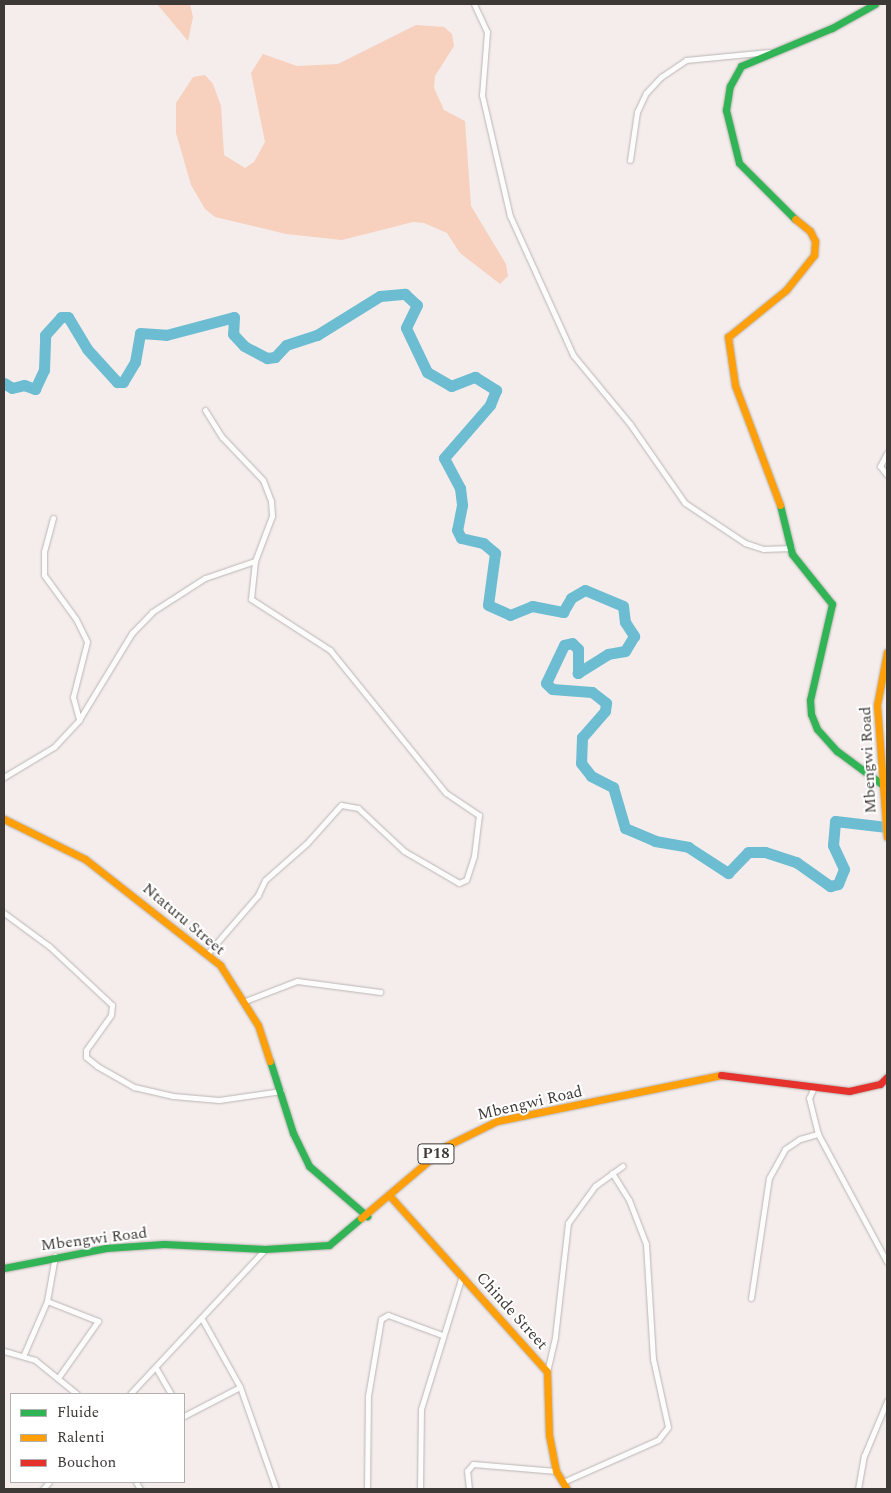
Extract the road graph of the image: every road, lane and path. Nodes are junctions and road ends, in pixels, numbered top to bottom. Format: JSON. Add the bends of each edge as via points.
{"nodes":[{"id":1,"x":474,"y":4,"type":"edge"},
{"id":2,"x":875,"y":4,"type":"edge"},
{"id":3,"x":771,"y":52,"type":"junction"},
{"id":4,"x":630,"y":160,"type":"dead end"},
{"id":5,"x":205,"y":410,"type":"dead end"},
{"id":6,"x":887,"y":453,"type":"edge"},
{"id":7,"x":887,"y":475,"type":"edge"},
{"id":8,"x":54,"y":518,"type":"dead end"},
{"id":9,"x":792,"y":548,"type":"junction"},
{"id":10,"x":255,"y":561,"type":"junction"},
{"id":11,"x":887,"y":653,"type":"edge"},
{"id":12,"x":79,"y":720,"type":"junction"},
{"id":13,"x":883,"y":760,"type":"edge"},
{"id":14,"x":4,"y":776,"type":"edge"},
{"id":15,"x":882,"y":785,"type":"junction"},
{"id":16,"x":4,"y":819,"type":"edge"},
{"id":17,"x":887,"y":837,"type":"edge"},
{"id":18,"x":4,"y":913,"type":"edge"},
{"id":19,"x":207,"y":954,"type":"junction"},
{"id":20,"x":380,"y":992,"type":"dead end"},
{"id":21,"x":244,"y":1001,"type":"junction"},
{"id":22,"x":887,"y":1077,"type":"edge"},
{"id":23,"x":814,"y":1087,"type":"junction"},
{"id":24,"x":281,"y":1091,"type":"junction"},
{"id":25,"x":818,"y":1134,"type":"junction"},
{"id":26,"x":623,"y":1166,"type":"dead end"},
{"id":27,"x":612,"y":1173,"type":"junction"},
{"id":28,"x":389,"y":1195,"type":"junction"},
{"id":29,"x":367,"y":1216,"type":"junction"},
{"id":30,"x":265,"y":1249,"type":"junction"},
{"id":31,"x":55,"y":1256,"type":"junction"},
{"id":32,"x":887,"y":1262,"type":"edge"},
{"id":33,"x":4,"y":1268,"type":"edge"},
{"id":34,"x":462,"y":1276,"type":"junction"},
{"id":35,"x":751,"y":1298,"type":"dead end"},
{"id":36,"x":47,"y":1302,"type":"junction"},
{"id":37,"x":202,"y":1319,"type":"junction"},
{"id":38,"x":442,"y":1335,"type":"junction"},
{"id":39,"x":4,"y":1351,"type":"edge"},
{"id":40,"x":24,"y":1354,"type":"junction"},
{"id":41,"x":156,"y":1368,"type":"junction"},
{"id":42,"x":547,"y":1372,"type":"junction"},
{"id":43,"x":58,"y":1378,"type":"junction"},
{"id":44,"x":240,"y":1387,"type":"junction"},
{"id":45,"x":77,"y":1393,"type":"edge"},
{"id":46,"x":131,"y":1393,"type":"edge"},
{"id":47,"x":169,"y":1393,"type":"edge"},
{"id":48,"x":887,"y":1401,"type":"edge"},
{"id":49,"x":185,"y":1415,"type":"edge"},
{"id":50,"x":556,"y":1470,"type":"junction"},
{"id":51,"x":564,"y":1482,"type":"junction"},
{"id":52,"x":276,"y":1489,"type":"edge"},
{"id":53,"x":367,"y":1489,"type":"edge"},
{"id":54,"x":420,"y":1489,"type":"edge"},
{"id":55,"x":469,"y":1489,"type":"edge"},
{"id":56,"x":567,"y":1489,"type":"edge"},
{"id":57,"x":858,"y":1489,"type":"edge"}],
"edges":[{"from":1,"to":9,"type":"street","via":[[487,32],[482,95],[510,216],[573,356],[630,424],[685,503],[744,543],[763,549]]},
{"from":2,"to":3,"type":"street","via":[[832,28]]},
{"from":3,"to":4,"type":"street","via":[[686,60],[661,77],[646,93],[637,112]]},
{"from":3,"to":9,"type":"street","via":[[736,71],[726,110],[733,152],[751,180],[810,231],[816,248],[807,266],[786,290],[728,337],[735,385]]},
{"from":5,"to":10,"type":"street","via":[[222,437],[263,480],[271,501],[272,516]]},
{"from":6,"to":7,"type":"street","via":[[880,466]]},
{"from":8,"to":12,"type":"street","via":[[44,551],[44,575],[76,619],[87,642],[73,697]]},
{"from":9,"to":15,"type":"street","via":[[794,558],[825,591],[832,604],[810,700],[811,714],[817,729],[837,751]]},
{"from":10,"to":12,"type":"street","via":[[205,578],[152,612],[132,633]]},
{"from":10,"to":19,"type":"street","via":[[251,599],[330,650],[446,793],[477,811],[477,839],[466,880],[456,883],[404,850],[358,808],[341,805],[265,880],[258,895]]},
{"from":11,"to":13,"type":"street","name":"Mbengwi Road","via":[[877,705]]},
{"from":12,"to":14,"type":"street","via":[[54,747]]},
{"from":13,"to":15,"type":"street","name":"Mbengwi Road"},
{"from":15,"to":17,"type":"street","name":"Mbengwi Road"},
{"from":16,"to":19,"type":"street","name":"Ntaturu Street","via":[[85,859]]},
{"from":18,"to":24,"type":"street","via":[[49,946],[112,1005],[111,1015],[86,1050],[86,1057],[97,1066],[134,1087],[173,1096],[219,1100]]},
{"from":19,"to":21,"type":"street","name":"Ntaturu Street"},
{"from":20,"to":21,"type":"street","via":[[298,981]]},
{"from":21,"to":24,"type":"street","name":"Ntaturu Street","via":[[270,1054]]},
{"from":22,"to":23,"type":"street","name":"Mbengwi Road","number":"P18","via":[[880,1084],[849,1091]]},
{"from":23,"to":25,"type":"street","via":[[809,1098]]},
{"from":23,"to":28,"type":"street","name":"Mbengwi Road","number":"P18","via":[[727,1074],[497,1121],[446,1146]]},
{"from":24,"to":29,"type":"street","name":"Ntaturu Street","via":[[293,1132],[309,1166]]},
{"from":25,"to":32,"type":"street"},
{"from":25,"to":35,"type":"street","via":[[800,1139],[786,1149],[769,1178]]},
{"from":26,"to":27,"type":"street"},
{"from":27,"to":42,"type":"street","via":[[585,1197],[568,1223],[555,1337]]},
{"from":27,"to":51,"type":"street","via":[[629,1200],[646,1244],[653,1359],[668,1427],[658,1440]]},
{"from":28,"to":29,"type":"street","name":"Mbengwi Road","number":"P18"},
{"from":28,"to":34,"type":"street","name":"Chinde Street"},
{"from":29,"to":30,"type":"street","name":"Mbengwi Road","number":"P18","via":[[330,1245]]},
{"from":30,"to":31,"type":"street","name":"Mbengwi Road","number":"P18","via":[[164,1244]]},
{"from":30,"to":37,"type":"street"},
{"from":31,"to":33,"type":"street","name":"Mbengwi Road","number":"P18"},
{"from":31,"to":36,"type":"street"},
{"from":34,"to":38,"type":"street"},
{"from":34,"to":42,"type":"street","name":"Chinde Street"},
{"from":36,"to":40,"type":"street"},
{"from":36,"to":43,"type":"street","via":[[98,1321]]},
{"from":37,"to":41,"type":"street"},
{"from":37,"to":44,"type":"street"},
{"from":38,"to":53,"type":"street","via":[[388,1315],[382,1319],[368,1396]]},
{"from":38,"to":54,"type":"street","via":[[421,1409]]},
{"from":39,"to":40,"type":"street"},
{"from":40,"to":43,"type":"street"},
{"from":41,"to":46,"type":"street"},
{"from":41,"to":47,"type":"street"},
{"from":42,"to":50,"type":"street","name":"Chinde Street","via":[[549,1435]]},
{"from":43,"to":45,"type":"street"},
{"from":44,"to":49,"type":"street"},
{"from":44,"to":52,"type":"street"},
{"from":48,"to":57,"type":"street","via":[[864,1456]]},
{"from":50,"to":51,"type":"street"},
{"from":50,"to":55,"type":"street","via":[[473,1464],[467,1471]]},
{"from":51,"to":56,"type":"street"}]}
